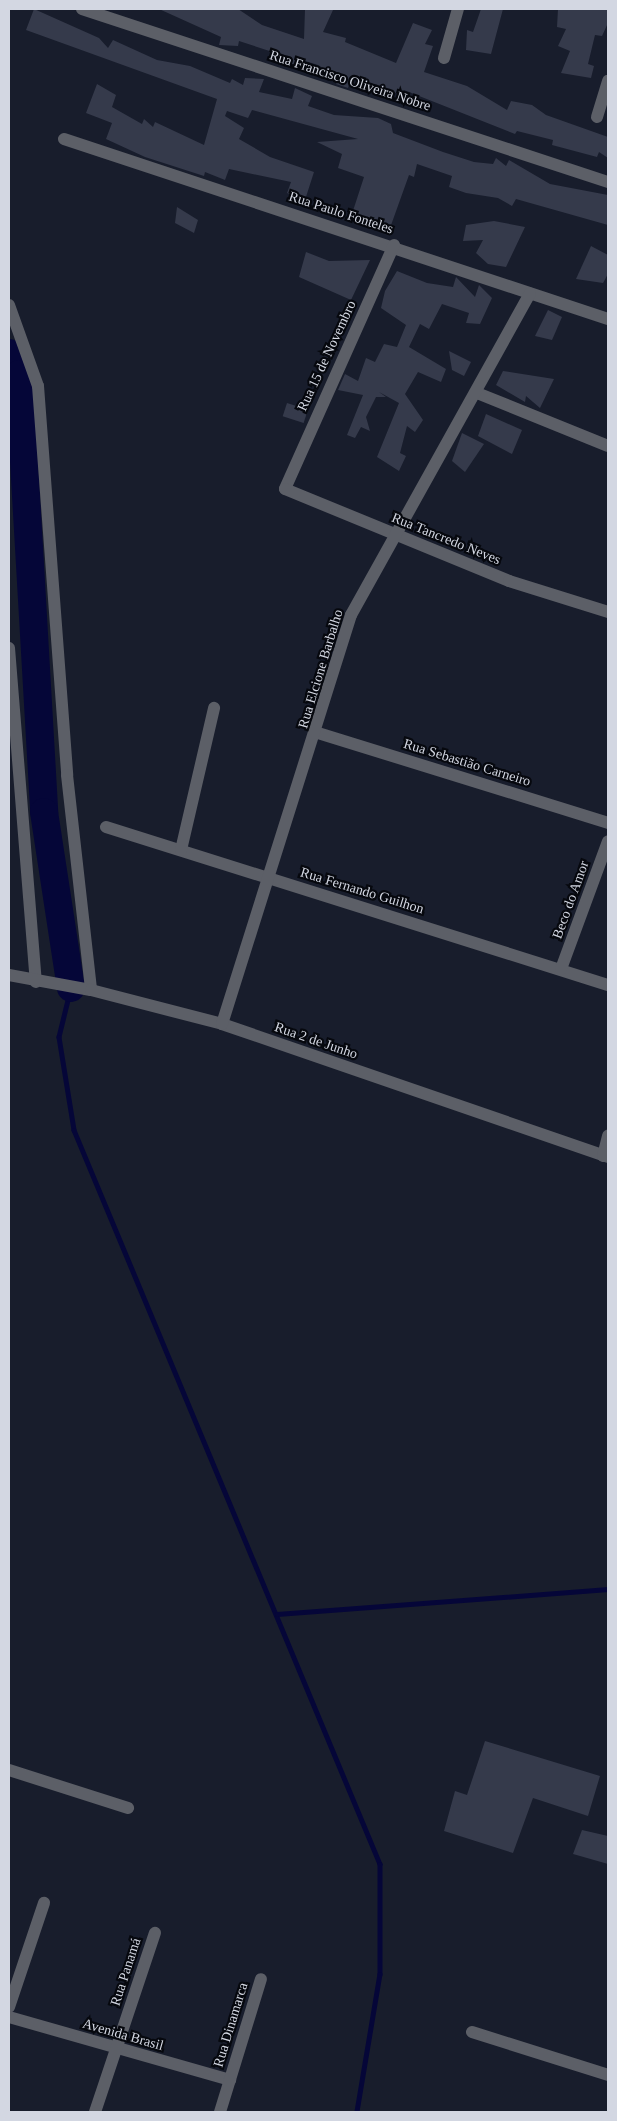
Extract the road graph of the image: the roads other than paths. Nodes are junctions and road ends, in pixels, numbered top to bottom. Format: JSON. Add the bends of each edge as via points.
{"nodes":[{"id":1,"x":82,"y":9,"type":"edge"},
{"id":2,"x":458,"y":9,"type":"edge"},
{"id":3,"x":444,"y":58,"type":"dead end"},
{"id":4,"x":608,"y":81,"type":"edge"},
{"id":5,"x":597,"y":117,"type":"dead end"},
{"id":6,"x":64,"y":139,"type":"dead end"},
{"id":7,"x":608,"y":182,"type":"edge"},
{"id":8,"x":394,"y":245,"type":"junction"},
{"id":9,"x":530,"y":294,"type":"junction"},
{"id":10,"x":9,"y":305,"type":"edge"},
{"id":11,"x":608,"y":319,"type":"edge"},
{"id":12,"x":477,"y":393,"type":"junction"},
{"id":13,"x":608,"y":446,"type":"edge"},
{"id":14,"x":286,"y":479,"type":"joint"},
{"id":15,"x":395,"y":535,"type":"junction"},
{"id":16,"x":608,"y":612,"type":"edge"},
{"id":17,"x":9,"y":648,"type":"edge"},
{"id":18,"x":214,"y":708,"type":"dead end"},
{"id":19,"x":318,"y":733,"type":"junction"},
{"id":20,"x":608,"y":823,"type":"edge"},
{"id":21,"x":106,"y":827,"type":"dead end"},
{"id":22,"x":608,"y":841,"type":"edge"},
{"id":23,"x":181,"y":850,"type":"junction"},
{"id":24,"x":272,"y":879,"type":"junction"},
{"id":25,"x":561,"y":969,"type":"junction"},
{"id":26,"x":9,"y":975,"type":"edge"},
{"id":27,"x":36,"y":982,"type":"junction"},
{"id":28,"x":608,"y":985,"type":"edge"},
{"id":29,"x":91,"y":990,"type":"junction"},
{"id":30,"x":222,"y":1024,"type":"junction"},
{"id":31,"x":608,"y":1136,"type":"edge"},
{"id":32,"x":606,"y":1156,"type":"edge"},
{"id":33,"x":9,"y":1770,"type":"edge"},
{"id":34,"x":128,"y":1808,"type":"dead end"},
{"id":35,"x":44,"y":1903,"type":"dead end"},
{"id":36,"x":155,"y":1933,"type":"dead end"},
{"id":37,"x":261,"y":1979,"type":"dead end"},
{"id":38,"x":9,"y":2007,"type":"edge"},
{"id":39,"x":9,"y":2017,"type":"edge"},
{"id":40,"x":472,"y":2032,"type":"dead end"},
{"id":41,"x":117,"y":2050,"type":"junction"},
{"id":42,"x":608,"y":2075,"type":"edge"},
{"id":43,"x":230,"y":2080,"type":"junction"},
{"id":44,"x":95,"y":2112,"type":"edge"},
{"id":45,"x":220,"y":2112,"type":"edge"}],
"edges":[{"from":1,"to":7,"type":"street","name":"Rua Francisco Oliveira Nobre"},
{"from":2,"to":3,"type":"street"},
{"from":4,"to":5,"type":"street"},
{"from":6,"to":8,"type":"street","name":"Rua Paulo Fonteles"},
{"from":8,"to":9,"type":"street","name":"Rua Paulo Fonteles"},
{"from":8,"to":14,"type":"street","name":"Rua 15 de Novembro"},
{"from":9,"to":11,"type":"street","name":"Rua Paulo Fonteles"},
{"from":9,"to":12,"type":"street","name":"Rua Elcione Barbalho"},
{"from":10,"to":29,"type":"street","via":[[38,386],[67,775]]},
{"from":12,"to":13,"type":"street"},
{"from":12,"to":15,"type":"street","name":"Rua Elcione Barbalho"},
{"from":14,"to":15,"type":"street","name":"Rua Tancredo Neves","via":[[285,489]]},
{"from":15,"to":16,"type":"street","name":"Rua Tancredo Neves","via":[[509,581]]},
{"from":15,"to":19,"type":"street","name":"Rua Elcione Barbalho","via":[[351,615]]},
{"from":17,"to":27,"type":"street"},
{"from":18,"to":23,"type":"street"},
{"from":19,"to":20,"type":"street","name":"Rua Sebastião Carneiro"},
{"from":19,"to":24,"type":"street","name":"Rua Elcione Barbalho"},
{"from":21,"to":23,"type":"street","name":"Rua Fernando Guilhon"},
{"from":22,"to":25,"type":"street","name":"Beco do Amor"},
{"from":23,"to":24,"type":"street","name":"Rua Fernando Guilhon"},
{"from":24,"to":25,"type":"street","name":"Rua Fernando Guilhon"},
{"from":24,"to":30,"type":"street","name":"Rua Elcione Barbalho"},
{"from":25,"to":28,"type":"street","name":"Rua Fernando Guilhon"},
{"from":26,"to":27,"type":"street","name":"Rua 2 de Junho"},
{"from":27,"to":29,"type":"street","name":"Rua 2 de Junho"},
{"from":29,"to":30,"type":"street","name":"Rua 2 de Junho"},
{"from":30,"to":32,"type":"street","name":"Rua 2 de Junho"},
{"from":31,"to":32,"type":"street"},
{"from":33,"to":34,"type":"street"},
{"from":35,"to":38,"type":"street"},
{"from":36,"to":41,"type":"street","name":"Rua Panamá"},
{"from":37,"to":43,"type":"street","name":"Rua Dinamarca"},
{"from":39,"to":41,"type":"street","name":"Avenida Brasil"},
{"from":40,"to":42,"type":"street"},
{"from":41,"to":43,"type":"street","name":"Avenida Brasil"},
{"from":41,"to":44,"type":"street","name":"Rua Panamá"},
{"from":43,"to":45,"type":"street","name":"Rua Dinamarca"}]}
